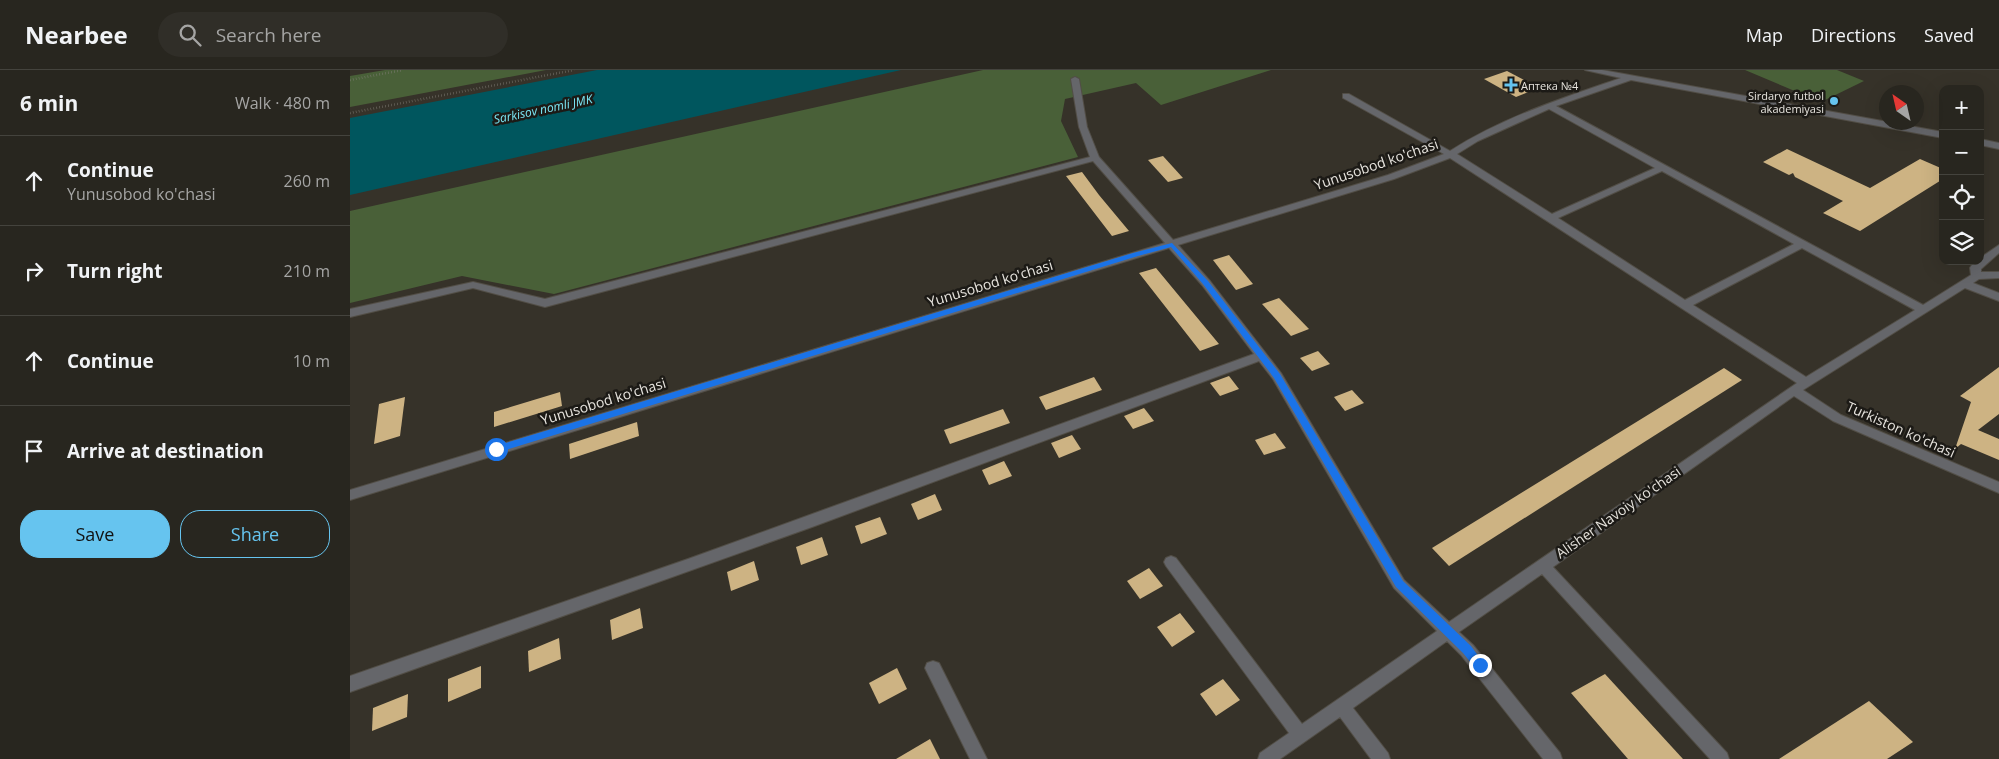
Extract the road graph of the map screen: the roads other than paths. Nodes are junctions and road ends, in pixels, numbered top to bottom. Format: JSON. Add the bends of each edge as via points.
{"nodes":[{"id":1,"x":1589,"y":70,"type":"edge"},
{"id":2,"x":1630,"y":78,"type":"junction"},
{"id":3,"x":1075,"y":79,"type":"dead end"},
{"id":4,"x":1346,"y":96,"type":"dead end"},
{"id":5,"x":1549,"y":106,"type":"junction"},
{"id":6,"x":1939,"y":134,"type":"edge"},
{"id":7,"x":1984,"y":143,"type":"edge"},
{"id":8,"x":1999,"y":146,"type":"edge"},
{"id":9,"x":1450,"y":155,"type":"junction"},
{"id":10,"x":1095,"y":158,"type":"junction"},
{"id":11,"x":1662,"y":168,"type":"junction"},
{"id":12,"x":1551,"y":218,"type":"junction"},
{"id":13,"x":1801,"y":244,"type":"junction"},
{"id":14,"x":1172,"y":245,"type":"junction"},
{"id":15,"x":1999,"y":248,"type":"edge"},
{"id":16,"x":1999,"y":275,"type":"edge"},
{"id":17,"x":1977,"y":276,"type":"junction"},
{"id":18,"x":1966,"y":284,"type":"junction"},
{"id":19,"x":1999,"y":297,"type":"edge"},
{"id":20,"x":1685,"y":304,"type":"junction"},
{"id":21,"x":1924,"y":310,"type":"junction"},
{"id":22,"x":350,"y":313,"type":"edge"},
{"id":23,"x":1262,"y":356,"type":"junction"},
{"id":24,"x":1806,"y":383,"type":"junction"},
{"id":25,"x":1794,"y":390,"type":"junction"},
{"id":26,"x":1999,"y":488,"type":"edge"},
{"id":27,"x":350,"y":494,"type":"edge"},
{"id":28,"x":1171,"y":562,"type":"dead end"},
{"id":29,"x":1542,"y":565,"type":"junction"},
{"id":30,"x":1447,"y":631,"type":"junction"},
{"id":31,"x":934,"y":668,"type":"dead end"},
{"id":32,"x":350,"y":684,"type":"edge"},
{"id":33,"x":1341,"y":706,"type":"junction"},
{"id":34,"x":1300,"y":735,"type":"junction"},
{"id":35,"x":979,"y":759,"type":"edge"},
{"id":36,"x":1266,"y":759,"type":"edge"},
{"id":37,"x":1382,"y":759,"type":"edge"},
{"id":38,"x":1554,"y":759,"type":"edge"},
{"id":39,"x":1721,"y":759,"type":"edge"}],
"edges":[{"from":1,"to":2,"type":"street"},
{"from":2,"to":5,"type":"street","name":"Yunusobod ko'chasi"},
{"from":2,"to":6,"type":"street"},
{"from":3,"to":10,"type":"street","via":[[1083,127]]},
{"from":4,"to":9,"type":"street"},
{"from":5,"to":9,"type":"street","name":"Yunusobod ko'chasi","via":[[1475,138]]},
{"from":5,"to":11,"type":"street"},
{"from":7,"to":8,"type":"street"},
{"from":9,"to":12,"type":"street"},
{"from":9,"to":14,"type":"street","name":"Yunusobod ko'chasi","via":[[1391,177]]},
{"from":10,"to":14,"type":"street"},
{"from":10,"to":22,"type":"street","via":[[545,303],[473,285]]},
{"from":11,"to":12,"type":"street"},
{"from":11,"to":13,"type":"street"},
{"from":12,"to":20,"type":"street"},
{"from":13,"to":20,"type":"street"},
{"from":13,"to":21,"type":"street"},
{"from":14,"to":23,"type":"street","via":[[1206,282]]},
{"from":14,"to":27,"type":"street","name":"Yunusobod ko'chasi"},
{"from":15,"to":17,"type":"street","name":"Alisher Navoiy ko'chasi","via":[[1975,268]]},
{"from":16,"to":17,"type":"street"},
{"from":17,"to":18,"type":"street","name":"Alisher Navoiy ko'chasi"},
{"from":18,"to":19,"type":"street"},
{"from":18,"to":21,"type":"street","name":"Alisher Navoiy ko'chasi"},
{"from":20,"to":24,"type":"street"},
{"from":21,"to":24,"type":"street","name":"Alisher Navoiy ko'chasi"},
{"from":23,"to":30,"type":"street","via":[[1277,376],[1399,584]]},
{"from":23,"to":32,"type":"street","via":[[596,600]]},
{"from":24,"to":25,"type":"street","name":"Alisher Navoiy ko'chasi"},
{"from":25,"to":26,"type":"street","name":"Turkiston ko'chasi","via":[[1837,418]]},
{"from":25,"to":29,"type":"street","name":"Alisher Navoiy ko'chasi"},
{"from":28,"to":34,"type":"street"},
{"from":29,"to":30,"type":"street","name":"Alisher Navoiy ko'chasi"},
{"from":29,"to":39,"type":"street"},
{"from":30,"to":33,"type":"street","name":"Alisher Navoiy ko'chasi"},
{"from":30,"to":38,"type":"street","via":[[1467,650]]},
{"from":31,"to":35,"type":"street"},
{"from":33,"to":34,"type":"street","name":"Alisher Navoiy ko'chasi"},
{"from":33,"to":37,"type":"street"},
{"from":34,"to":36,"type":"street","name":"Alisher Navoiy ko'chasi"}]}
